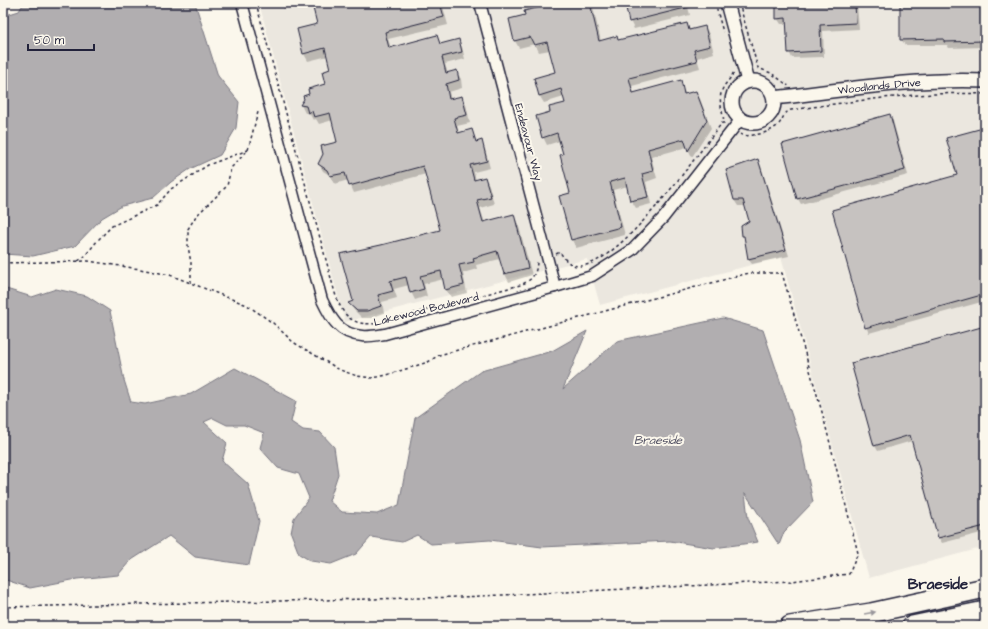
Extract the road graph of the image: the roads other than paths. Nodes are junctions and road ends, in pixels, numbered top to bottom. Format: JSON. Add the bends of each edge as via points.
{"nodes":[{"id":1,"x":242,"y":3,"type":"edge"},
{"id":2,"x":480,"y":3,"type":"edge"},
{"id":3,"x":727,"y":3,"type":"edge"},
{"id":4,"x":748,"y":81,"type":"junction"},
{"id":5,"x":985,"y":82,"type":"edge"},
{"id":6,"x":774,"y":98,"type":"junction"},
{"id":7,"x":737,"y":124,"type":"junction"},
{"id":8,"x":555,"y":287,"type":"junction"},
{"id":9,"x":985,"y":588,"type":"edge"},
{"id":10,"x":985,"y":611,"type":"edge"},
{"id":11,"x":790,"y":626,"type":"edge"},
{"id":12,"x":912,"y":626,"type":"edge"}],
"edges":[{"from":1,"to":8,"type":"street","name":"Lakewood Boulevard","via":[[322,300],[330,318],[344,331],[362,336],[385,334]]},
{"from":2,"to":8,"type":"street","name":"Endeavour Way"},
{"from":3,"to":4,"type":"street"},
{"from":4,"to":6,"type":"street","via":[[764,83]]},
{"from":4,"to":7,"type":"street","via":[[739,86],[732,96]]},
{"from":5,"to":6,"type":"street","name":"Woodlands Drive","via":[[918,82]]},
{"from":6,"to":7,"type":"street","via":[[774,108],[766,120],[754,124]]},
{"from":7,"to":8,"type":"street","name":"Lakewood Boulevard","via":[[664,217],[632,250],[592,276]]},
{"from":11,"to":9,"type":"highway","one_way":true,"via":[[871,613]]},
{"from":10,"to":12,"type":"highway"}]}
